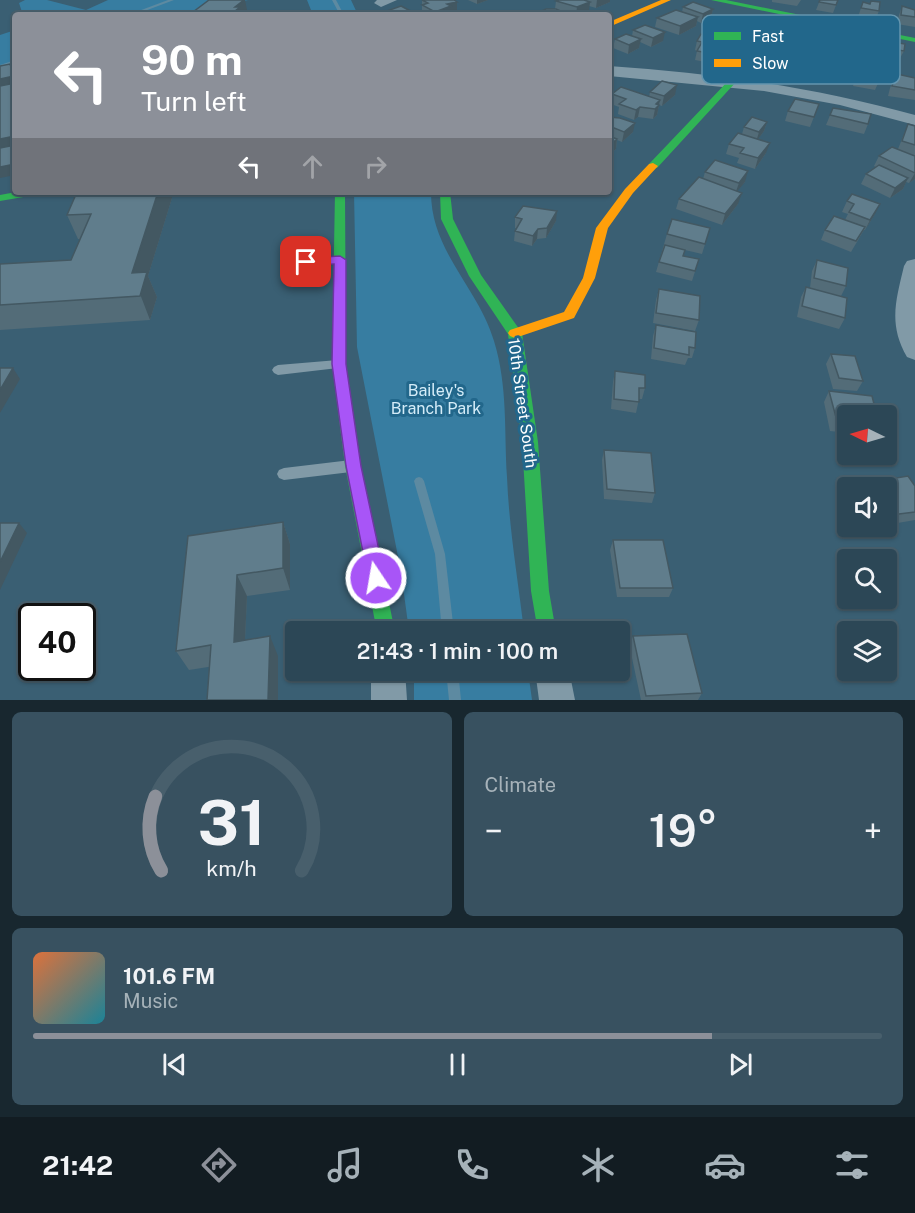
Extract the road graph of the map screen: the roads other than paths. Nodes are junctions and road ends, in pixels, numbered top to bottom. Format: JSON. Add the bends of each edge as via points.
{"nodes":[{"id":1,"x":667,"y":0,"type":"edge"},
{"id":2,"x":715,"y":0,"type":"edge"},
{"id":3,"x":782,"y":15,"type":"edge"},
{"id":4,"x":612,"y":24,"type":"edge"},
{"id":5,"x":900,"y":37,"type":"edge"},
{"id":6,"x":915,"y":40,"type":"edge"},
{"id":7,"x":612,"y":71,"type":"edge"},
{"id":8,"x":702,"y":79,"type":"edge"},
{"id":9,"x":730,"y":84,"type":"edge"},
{"id":10,"x":744,"y":84,"type":"edge"},
{"id":11,"x":915,"y":120,"type":"edge"},
{"id":12,"x":18,"y":195,"type":"edge"},
{"id":13,"x":340,"y":195,"type":"edge"},
{"id":14,"x":445,"y":195,"type":"edge"},
{"id":15,"x":0,"y":198,"type":"edge"},
{"id":16,"x":340,"y":260,"type":"junction"},
{"id":17,"x":306,"y":262,"type":"dead end"},
{"id":18,"x":915,"y":266,"type":"edge"},
{"id":19,"x":515,"y":333,"type":"junction"},
{"id":20,"x":915,"y":351,"type":"edge"},
{"id":21,"x":339,"y":364,"type":"junction"},
{"id":22,"x":278,"y":370,"type":"dead end"},
{"id":23,"x":353,"y":466,"type":"junction"},
{"id":24,"x":284,"y":474,"type":"dead end"},
{"id":25,"x":384,"y":621,"type":"edge"},
{"id":26,"x":544,"y":621,"type":"edge"},
{"id":27,"x":388,"y":681,"type":"edge"},
{"id":28,"x":554,"y":681,"type":"edge"},
{"id":29,"x":389,"y":700,"type":"edge"},
{"id":30,"x":557,"y":700,"type":"edge"}],
"edges":[{"from":1,"to":4,"type":"street"},
{"from":2,"to":3,"type":"street"},
{"from":5,"to":6,"type":"street"},
{"from":7,"to":8,"type":"street"},
{"from":9,"to":19,"type":"street","via":[[629,191],[602,228],[589,278],[568,315]]},
{"from":10,"to":11,"type":"street","via":[[828,98]]},
{"from":12,"to":15,"type":"street"},
{"from":13,"to":16,"type":"street"},
{"from":14,"to":19,"type":"street","name":"10th Street South","via":[[447,219],[475,276]]},
{"from":16,"to":17,"type":"lane"},
{"from":16,"to":21,"type":"street"},
{"from":18,"to":20,"type":"street","via":[[904,315]]},
{"from":19,"to":26,"type":"street","name":"10th Street South","via":[[530,442]]},
{"from":21,"to":22,"type":"lane"},
{"from":21,"to":23,"type":"street"},
{"from":23,"to":24,"type":"lane"},
{"from":23,"to":25,"type":"street"},
{"from":27,"to":29,"type":"street"},
{"from":28,"to":30,"type":"street"}]}
